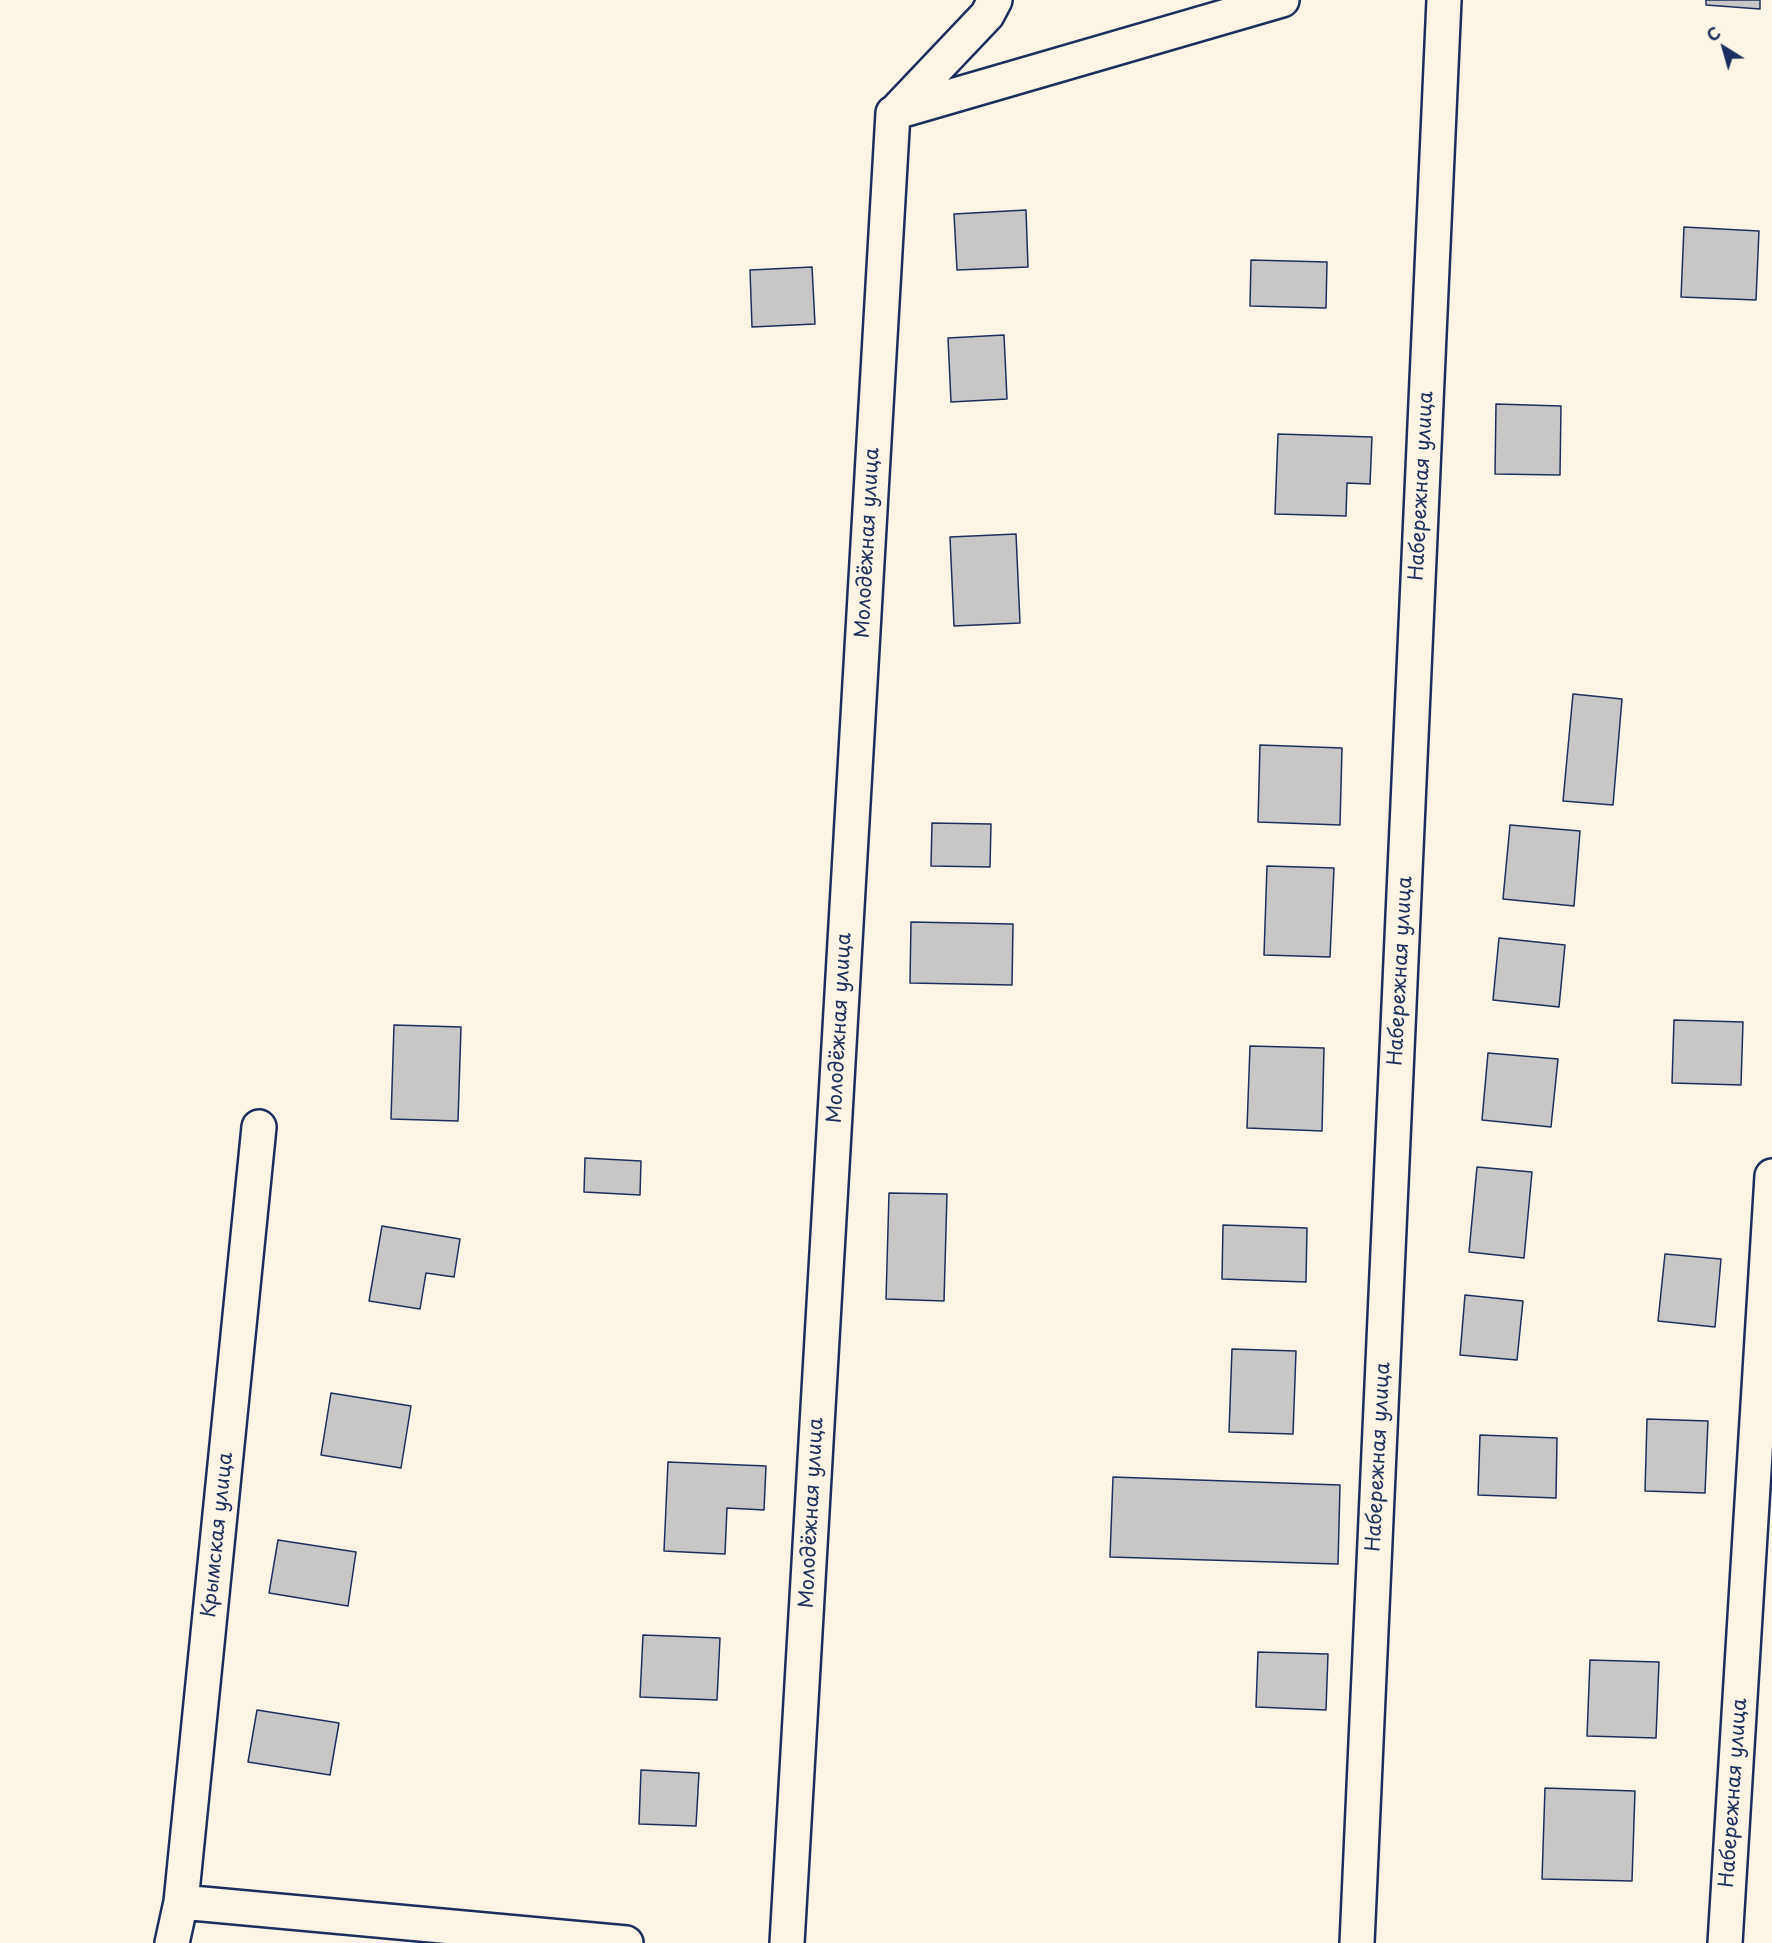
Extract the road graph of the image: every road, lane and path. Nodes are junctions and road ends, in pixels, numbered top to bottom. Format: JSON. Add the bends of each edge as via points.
{"nodes":[{"id":1,"x":995,"y":0,"type":"edge"},
{"id":2,"x":1282,"y":0,"type":"edge"},
{"id":3,"x":1444,"y":0,"type":"edge"},
{"id":4,"x":893,"y":113,"type":"junction"},
{"id":5,"x":259,"y":1127,"type":"dead end"},
{"id":6,"x":1772,"y":1176,"type":"edge"},
{"id":7,"x":181,"y":1902,"type":"junction"},
{"id":8,"x":172,"y":1943,"type":"edge"},
{"id":9,"x":626,"y":1943,"type":"edge"},
{"id":10,"x":788,"y":1943,"type":"edge"},
{"id":11,"x":1357,"y":1943,"type":"edge"},
{"id":12,"x":1725,"y":1943,"type":"edge"}],
"edges":[{"from":1,"to":4,"type":"street","via":[[987,15]]},
{"from":2,"to":4,"type":"street"},
{"from":3,"to":11,"type":"street","name":"Набережная улица"},
{"from":4,"to":10,"type":"street","name":"Молодёжная улица"},
{"from":5,"to":7,"type":"street","name":"Крымская улица"},
{"from":6,"to":12,"type":"street","name":"Набережная улица"},
{"from":7,"to":8,"type":"street","name":"Крымская улица"},
{"from":7,"to":9,"type":"street"}]}
